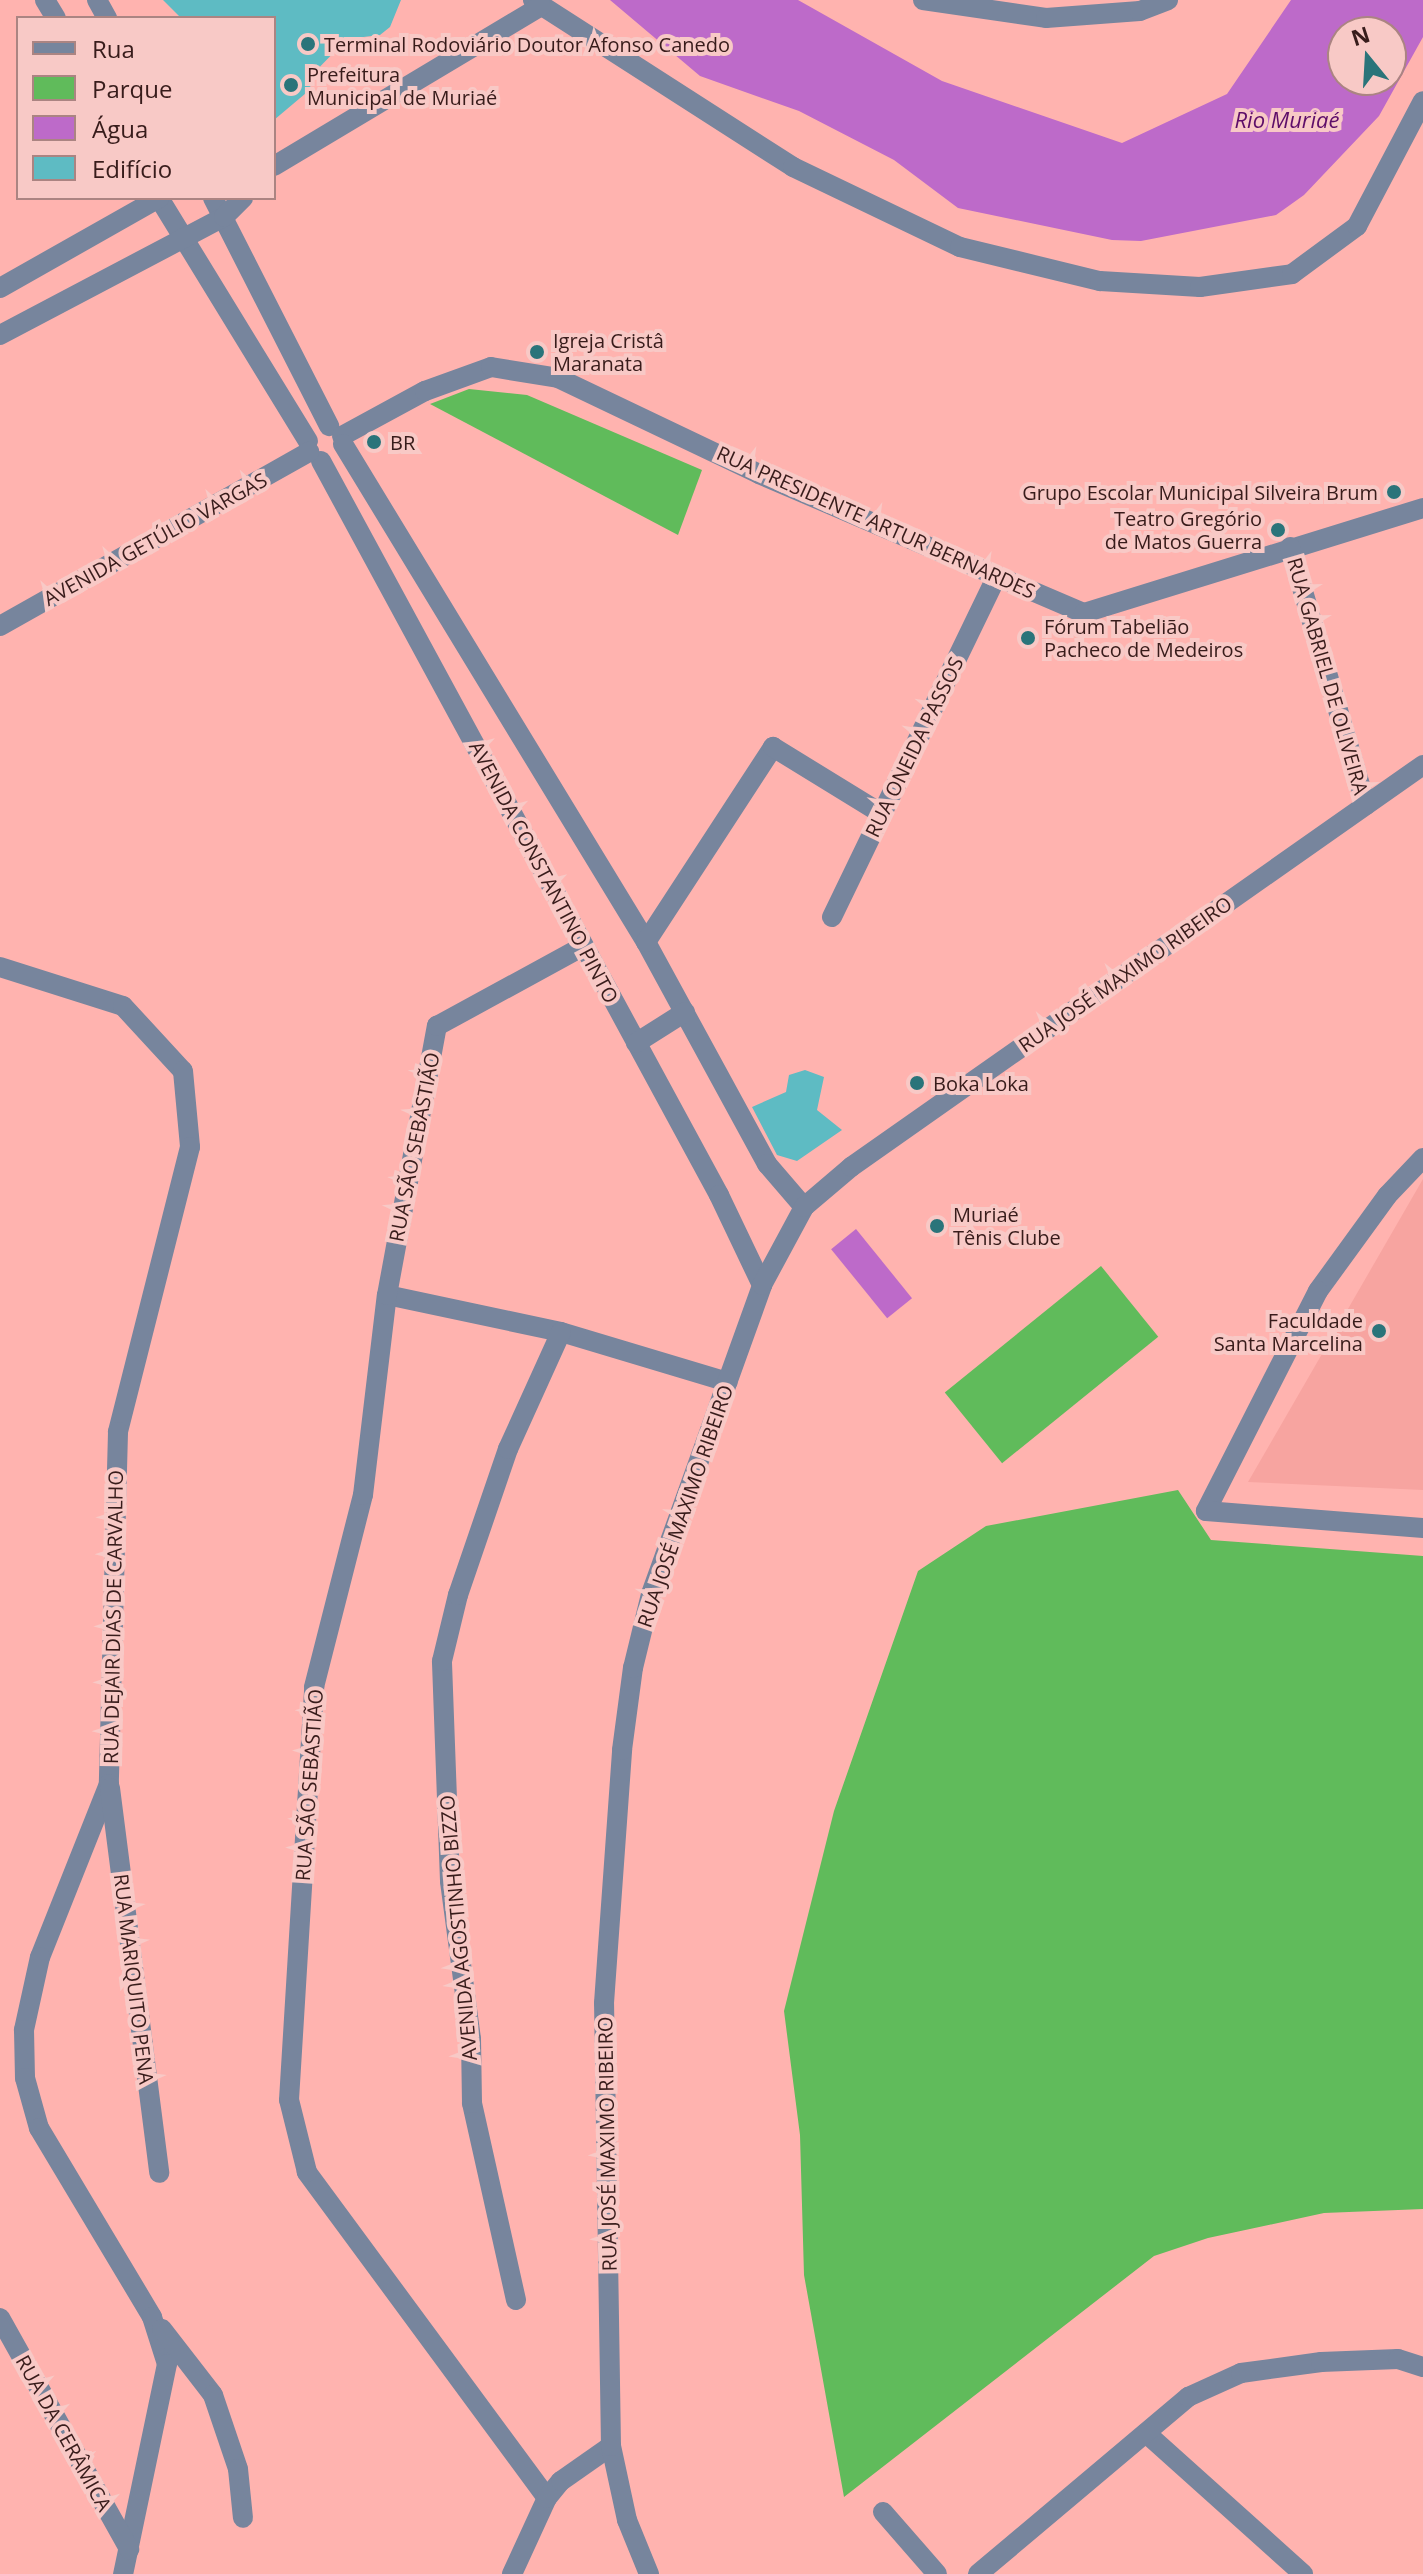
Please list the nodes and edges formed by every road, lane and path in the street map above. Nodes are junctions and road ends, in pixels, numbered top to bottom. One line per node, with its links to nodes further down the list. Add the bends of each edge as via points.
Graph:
1 (923, 0): 2 (street, via 1046,18 1140,11)
2 (1168, 0)
3 (537, 3): 4 (street, via 793,167 960,247 1100,281 1200,287 1292,274 1357,226); 5 (street)
4 (1423, 101)
5 (276, 162)
6 (155, 200): 12 (street)
7 (160, 200): 11 (street, AVENIDA CONSTANTINO PINTO)
8 (214, 200): 10 (street)
9 (241, 200): 10 (street)
10 (224, 217): 11 (street); 14 (street)
11 (182, 239): 13 (street); 15 (street, AVENIDA CONSTANTINO PINTO)
12 (0, 288)
13 (0, 335)
14 (338, 436): 15 (street, via 314,430); 15 (street, via 337,458); 16 (street); 20 (street, RUA PRESIDENTE ARTUR BERNARDES, via 425,391 491,367 558,378)
15 (313, 451): 17 (street, AVENIDA CONSTANTINO PINTO); 21 (street, AVENIDA GETÚLIO VARGAS)
16 (365, 479): 17 (street, via 347,480); 26 (street)
17 (340, 496): 27 (street, AVENIDA CONSTANTINO PINTO)
18 (1423, 508): 19 (street, RUA PRESIDENTE ARTUR BERNARDES)
19 (1290, 547): 20 (street, RUA PRESIDENTE ARTUR BERNARDES, via 1084,613); 23 (street, RUA GABRIEL DE OLIVEIRA)
20 (996, 577): 24 (street, RUA ONEIDA PASSOS)
21 (0, 626)
22 (1423, 765): 23 (street, RUA JOSÉ MAXIMO RIBEIRO)
23 (1366, 805): 32 (street, RUA JOSÉ MAXIMO RIBEIRO, via 851,1167)
24 (882, 814): 25 (street, RUA ONEIDA PASSOS); 26 (street, via 773,747)
25 (832, 917)
26 (646, 942): 29 (street)
27 (584, 946): 30 (street, AVENIDA CONSTANTINO PINTO); 34 (street, RUA SÃO SEBASTIÃO, via 437,1026)
28 (0, 967): 38 (street, RUA DEJAIR DIAS DE CARVALHO, via 123,1006 183,1071 190,1147 118,1432)
29 (685, 1012): 30 (street); 32 (street, via 767,1164)
30 (636, 1043): 33 (street, AVENIDA CONSTANTINO PINTO)
31 (1423, 1158): 37 (street, via 1387,1196 1318,1291 1206,1511)
32 (804, 1207): 33 (street, RUA JOSÉ MAXIMO RIBEIRO)
33 (762, 1285): 36 (street, RUA JOSÉ MAXIMO RIBEIRO)
34 (387, 1295): 35 (street); 46 (street, RUA SÃO SEBASTIÃO, via 363,1495 314,1687 289,2100 307,2172)
35 (561, 1332): 36 (street); 40 (street, AVENIDA AGOSTINHO BIZZO, via 503,1462 442,1661 450,1881 471,2039 472,2103)
36 (728, 1382): 45 (street, RUA JOSÉ MAXIMO RIBEIRO, via 651,1594 633,1668 622,1750 604,2003)
37 (1423, 1528)
38 (109, 1784): 39 (street, RUA MARIQUITO PENA); 41 (street, RUA DEJAIR DIAS DE CARVALHO, via 40,1957 24,2030 25,2078 39,2128)
39 (159, 2173)
40 (516, 2300)
41 (152, 2317): 48 (street, via 213,2395 238,2469); 49 (street, RUA DEJAIR DIAS DE CARVALHO, via 167,2364)
42 (0, 2318): 49 (street, RUA DA CERÂMICA)
43 (1423, 2367): 44 (street, via 1398,2359 1241,2373 1188,2397)
44 (1146, 2433): 54 (street); 55 (street)
45 (611, 2446): 46 (street, via 561,2481); 52 (street, RUA JOSÉ MAXIMO RIBEIRO, via 627,2520)
46 (547, 2498): 51 (street)
47 (883, 2512): 53 (street)
48 (243, 2518)
49 (129, 2549): 50 (street, RUA DEJAIR DIAS DE CARVALHO)
50 (123, 2574)
51 (512, 2574)
52 (649, 2574)
53 (937, 2574)
54 (978, 2574)
55 (1303, 2574)

